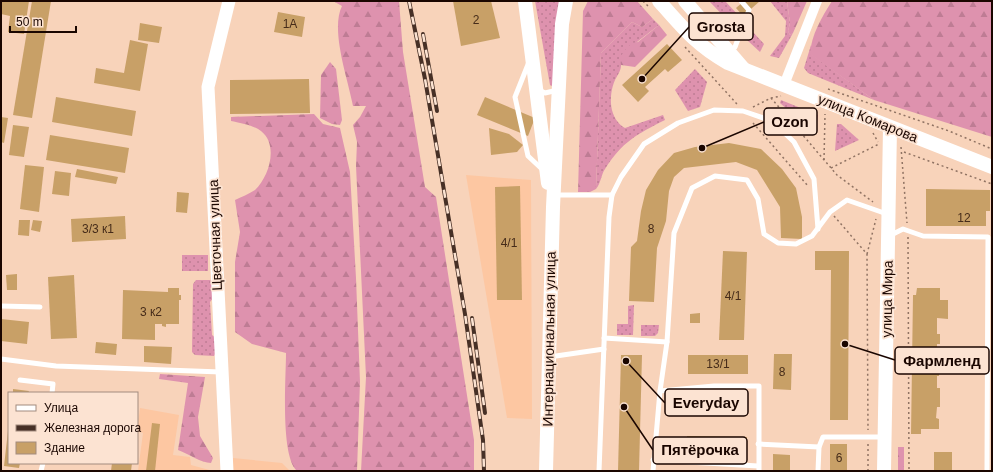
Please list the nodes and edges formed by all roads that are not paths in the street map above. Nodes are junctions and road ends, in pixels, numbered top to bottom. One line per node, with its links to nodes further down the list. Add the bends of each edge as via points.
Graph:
1 (229, 1): 30 (street, Цветочная улица, via 208,87)
2 (525, 1): 9 (main road, Интернациональная улица)
3 (566, 1): 12 (main road, Интернациональная улица, via 562,24)
4 (685, 1): 10 (main road)
5 (741, 1): 8 (lane, via 749,10)
6 (817, 1): 13 (street)
7 (656, 6): 10 (main road, улица Комарова, via 709,52)
8 (734, 47)
9 (532, 54): 11 (main road, Интернациональная улица); 16 (lane, via 515,97 528,156)
10 (744, 69): 13 (main road, улица Комарова)
11 (536, 89): 12 (lane, via 545,93); 16 (main road, Интернациональная улица)
12 (559, 89): 18 (main road, Интернациональная улица)
13 (783, 91): 14 (main road, улица Комарова)
14 (890, 128): 15 (main road, улица Комарова); 19 (main road, улица Мира)
15 (992, 167)
16 (546, 174): 18 (main road, Интернациональная улица)
17 (612, 195): 18 (lane); 20 (lane, via 644,144 678,123 714,110 743,111 772,121 794,142 814,179); 25 (lane)
18 (553, 201): 28 (main road, Интернациональная улица)
19 (883, 213): 20 (lane, via 847,200 830,212); 21 (main road, улица Мира)
20 (818, 229): 26 (lane, via 812,236 796,244 778,244 764,234 758,199 747,180 715,176 692,188 674,233)
21 (888, 236): 24 (lane, via 903,230 923,236 988,237); 34 (main road, улица Мира)
22 (1, 306): 23 (lane)
23 (40, 307)
24 (990, 319): 45 (lane)
25 (604, 338): 26 (lane); 27 (lane)
26 (667, 342): 32 (lane)
27 (604, 349): 28 (lane); 41 (lane)
28 (549, 357): 40 (main road, Интернациональная улица)
29 (1, 360): 30 (lane, via 56,366)
30 (221, 372): 39 (street, Цветочная улица)
31 (20, 380): 33 (lane, via 53,384)
32 (660, 391): 35 (lane, via 714,386 759,386); 37 (lane)
33 (52, 392)
34 (885, 438): 36 (lane, via 823,437); 44 (main road, улица Мира)
35 (758, 444): 36 (lane); 38 (lane)
36 (819, 447): 43 (lane)
37 (653, 460): 38 (lane); 42 (lane)
38 (758, 468)
39 (227, 471)
40 (546, 471)
41 (599, 471)
42 (653, 471)
43 (818, 471)
44 (884, 471)
45 (987, 471)

